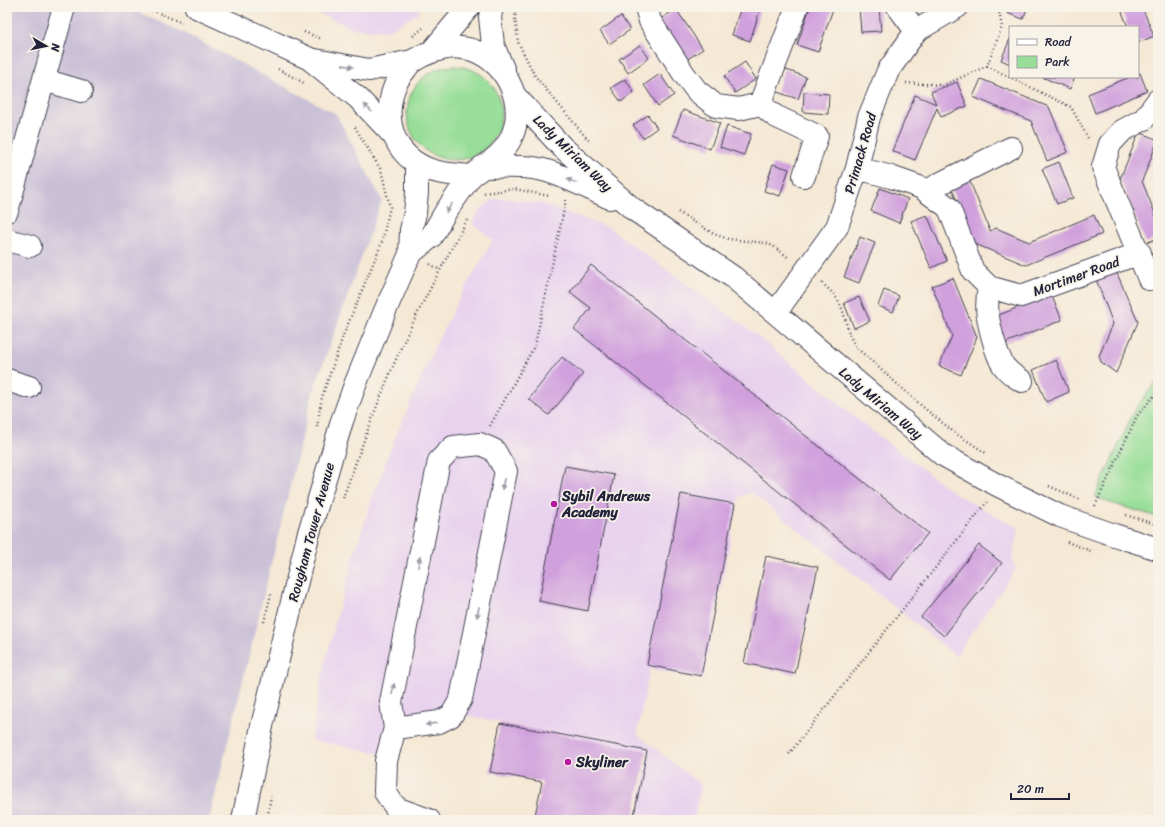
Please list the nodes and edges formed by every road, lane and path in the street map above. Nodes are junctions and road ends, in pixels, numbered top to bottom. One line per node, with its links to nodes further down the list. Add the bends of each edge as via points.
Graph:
1 (64, 7): 22 (street)
2 (196, 7): 16 (street)
3 (469, 7): 15 (street)
4 (492, 7): 19 (street, via 490,17 493,45)
5 (646, 7): 27 (street, via 650,21 697,91 716,106 739,109)
6 (797, 7): 27 (street)
7 (898, 7): 12 (street)
8 (957, 7): 12 (street, Primack Road)
9 (998, 7): 18 (path, via 1002,28)
10 (426, 24): 13 (path)
11 (301, 30): 14 (path)
12 (916, 31): 23 (street, Primack Road)
13 (409, 38)
14 (323, 39)
15 (433, 50): 17 (street); 19 (street, via 453,47 474,50 492,60)
16 (310, 59): 17 (street, one-way to 17, via 369,70); 28 (street, one-way to 16, via 358,98)
17 (412, 61): 28 (street, via 399,77 391,96 389,117)
18 (987, 66): 20 (path); 23 (path, via 944,85)
19 (506, 76): 25 (street)
20 (1009, 77)
21 (1012, 78): 31 (path, via 1071,107)
22 (44, 80): 24 (street); 41 (street)
23 (883, 81): 32 (street, Primack Road, via 869,118)
24 (81, 91)
25 (515, 96): 34 (street, via 516,117 511,137); 40 (street, Lady Miriam Way, via 562,147)
26 (1158, 100): 31 (street, via 1144,119 1122,131 1110,144)
27 (760, 104): 33 (street, via 775,116 817,136)
28 (395, 137): 30 (street, via 404,152)
29 (1011, 148): 35 (street)
30 (417, 164): 34 (street, via 438,173); 45 (street, Rougham Tower Avenue, via 417,193)
31 (1103, 167): 46 (street)
32 (856, 168): 35 (street, Mortimer Road, via 922,188); 49 (street, Primack Road, via 837,227)
33 (804, 176)
34 (478, 179): 36 (path); 40 (street, Lady Miriam Way, one-way to 34, via 547,171 524,167); 45 (street, Rougham Tower Avenue, one-way to 45, via 446,211 431,237)
35 (927, 192): 48 (street, Mortimer Road, via 949,208 973,271)
36 (552, 196)
37 (559, 198): 38 (path)
38 (566, 199): 39 (path); 54 (path, via 535,345)
39 (573, 202)
40 (633, 209): 49 (street, Lady Miriam Way, via 733,277)
41 (7, 210)
42 (470, 214): 56 (path, via 401,349)
43 (7, 240): 44 (street)
44 (30, 246)
45 (410, 254): 63 (street, Rougham Tower Avenue, via 342,421 315,513 262,726)
46 (1140, 254): 47 (street); 48 (street, Mortimer Road, via 1020,296)
47 (1149, 279)
48 (989, 287): 51 (street, via 987,313 998,356 1012,375)
49 (776, 312): 55 (street, Lady Miriam Way, via 943,456)
50 (7, 380): 52 (street)
51 (1022, 381)
52 (29, 387)
53 (1158, 391): 57 (path, via 1137,416)
54 (480, 444): 59 (street, one-way to 54, via 391,702 439,461 453,447); 59 (street, one-way to 59, via 494,450 506,471 461,699 451,716 439,722)
55 (997, 485): 58 (street, Lady Miriam Way, via 1060,516); 60 (path, via 989,500)
56 (342, 499)
57 (1095, 506)
58 (1158, 549)
59 (395, 728): 62 (street, via 386,761 385,792)
60 (789, 754)
61 (272, 790): 64 (path)
62 (393, 814): 65 (street)
63 (243, 820)
64 (267, 820)
65 (430, 820)

